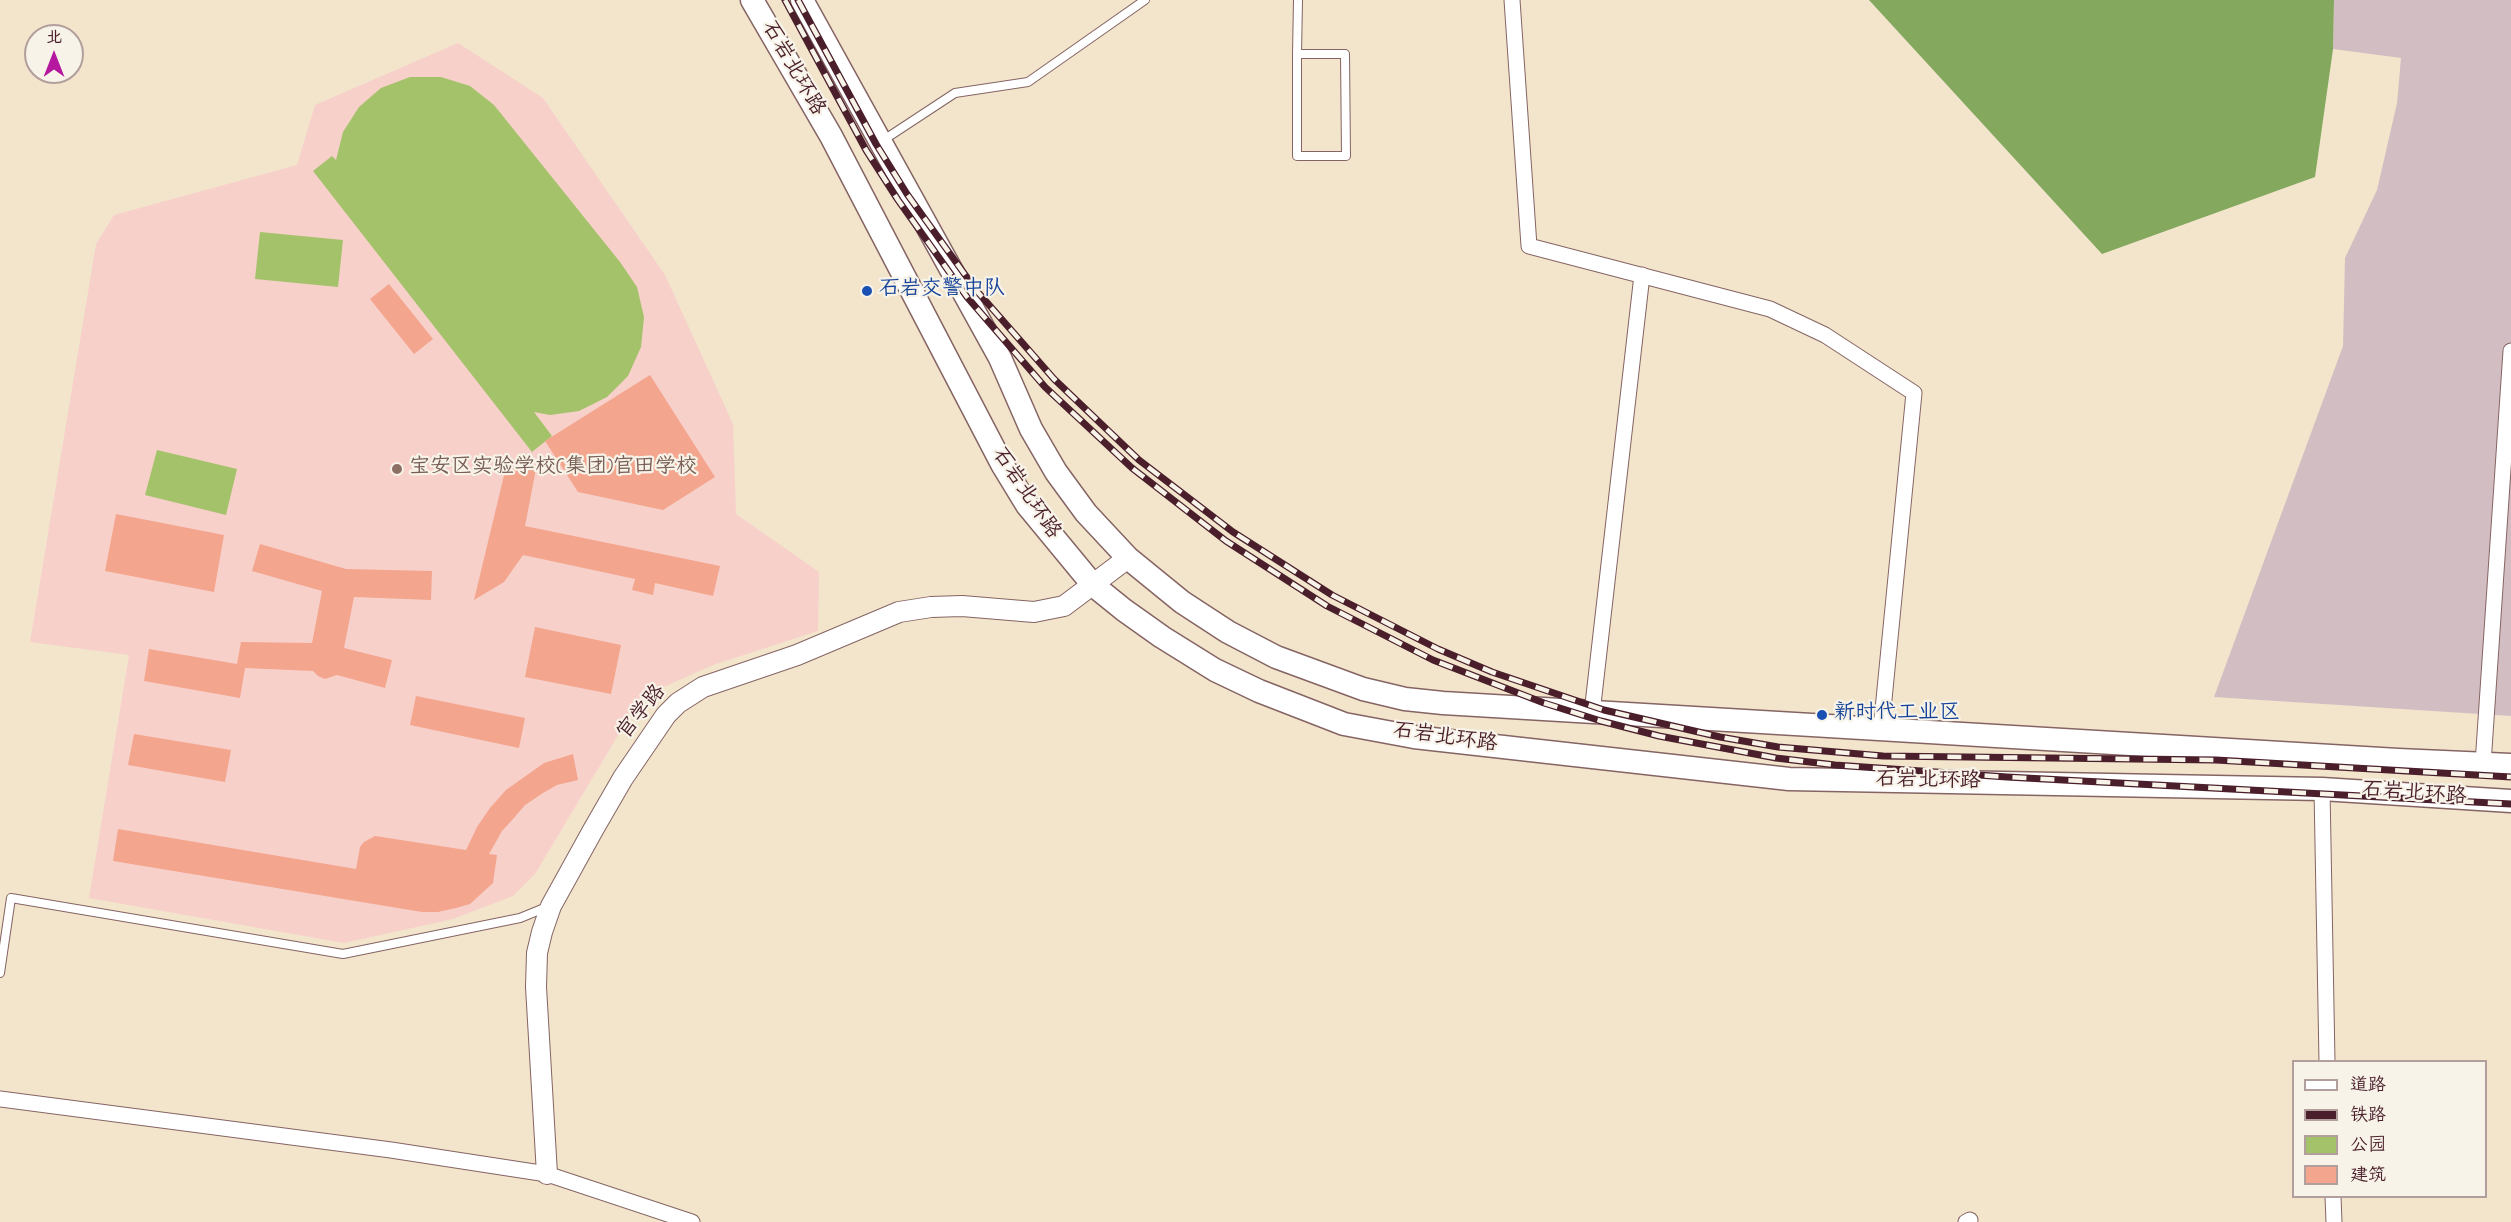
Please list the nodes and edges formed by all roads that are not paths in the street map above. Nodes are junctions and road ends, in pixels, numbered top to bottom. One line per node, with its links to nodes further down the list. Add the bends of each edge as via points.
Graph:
1 (752, 0): 11 (main road, 石岩北环路, via 831,136 1002,464 1027,505)
2 (802, 0): 7 (main road, 石岩北环路)
3 (1145, 0): 7 (lane, via 1028,82 955,93)
4 (1298, 0): 6 (lane)
5 (1512, 0): 8 (street, via 1529,246)
6 (1297, 54): 6 (lane, via 1345,54 1346,156 1297,156)
7 (881, 142): 10 (main road, 石岩北环路, via 1000,358 1030,429 1086,513)
8 (1642, 274): 12 (street); 13 (street, via 1770,309 1825,335 1914,393)
9 (2511, 351): 14 (street)
10 (1128, 558): 11 (street, 官学路); 12 (main road, 石岩北环路, via 1182,602 1228,632 1321,675 1405,699)
11 (1093, 585): 16 (main road, 石岩北环路, via 1162,637 1240,682 1344,724 1414,737 1789,779); 18 (street, 官学路, via 1064,606 1042,610 962,606 899,612 691,694 666,715 623,778)
12 (1592, 713): 13 (main road, 石岩北环路)
13 (1881, 730): 14 (main road, 石岩北环路)
14 (2483, 764): 15 (main road, 石岩北环路)
15 (2511, 765)
16 (2322, 789): 17 (main road, 石岩北环路); 20 (street)
17 (2511, 801)
18 (551, 906): 19 (lane, via 520,918 343,954 11,898); 22 (street, 官学路, via 537,953 536,987)
19 (0, 973)
20 (2327, 1060)
21 (0, 1099): 22 (street)
22 (547, 1174): 24 (street)
23 (2333, 1198): 26 (street)
24 (663, 1217): 25 (street)
25 (692, 1222)
26 (2334, 1222)

